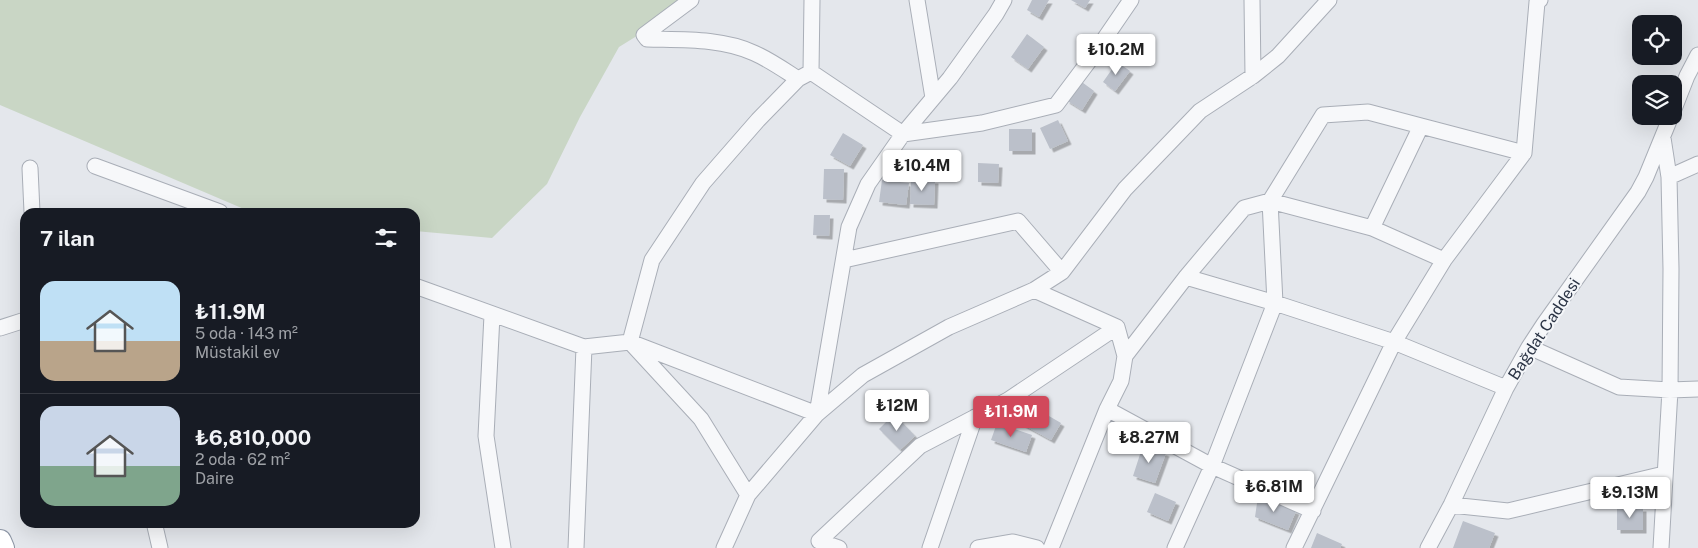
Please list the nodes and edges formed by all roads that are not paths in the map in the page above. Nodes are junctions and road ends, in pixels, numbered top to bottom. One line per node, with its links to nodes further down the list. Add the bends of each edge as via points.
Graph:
1 (690, 0): 10 (street, via 644,35 647,39 719,43 754,53)
2 (812, 0): 10 (street)
3 (917, 0): 13 (street)
4 (1004, 0): 13 (street)
5 (1131, 0): 16 (street, via 1056,104 982,123)
6 (1252, 0): 11 (street)
7 (1329, 0): 11 (street, via 1278,56)
8 (1540, 0): 18 (street, via 1537,2)
9 (1698, 55): 12 (street)
10 (805, 76): 16 (street); 38 (street, via 758,120 703,183 652,260)
11 (1252, 76): 29 (street, via 1200,111 1126,189)
12 (1682, 89)
13 (933, 98): 16 (street)
14 (1668, 125): 17 (street, Bağdat Caddesi)
15 (1421, 126): 18 (street); 23 (street, via 1368,112 1323,115); 26 (street)
16 (903, 134): 27 (street, via 868,184 849,227)
17 (1663, 137): 22 (street); 41 (street, Bağdat Caddesi, via 1638,192)
18 (1524, 153): 28 (street)
19 (1698, 164): 22 (street)
20 (95, 166): 25 (street)
21 (30, 168): 24 (street)
22 (1669, 177): 45 (street)
23 (1270, 201): 26 (street); 30 (street, via 1244,208); 33 (street)
24 (32, 208)
25 (209, 208)
26 (1372, 228): 28 (street)
27 (844, 260): 29 (street, via 1018,221); 47 (street)
28 (1444, 260): 39 (street)
29 (1062, 272): 32 (street)
30 (1186, 277): 33 (street); 42 (street)
31 (420, 288): 34 (street)
32 (1034, 290): 36 (street); 47 (street, via 949,327 863,375)
33 (1275, 303): 39 (street); 49 (street)
34 (492, 315): 40 (street); 58 (street, via 486,436)
35 (20, 322): 37 (street)
36 (1117, 327): 42 (street); 48 (street, via 1008,400)
37 (0, 328)
38 (630, 342): 40 (street); 47 (street); 51 (street, via 701,419)
39 (1394, 342): 43 (street); 53 (street)
40 (584, 347): 59 (street)
41 (1530, 347): 43 (street, Bağdat Caddesi); 45 (street, via 1619,386)
42 (1126, 356): 46 (street, via 1121,380)
43 (1506, 388): 52 (street, Bağdat Caddesi)
44 (1698, 389): 45 (street)
45 (1670, 390): 50 (street)
46 (1108, 409): 49 (street); 65 (street)
47 (817, 414): 51 (street)
48 (975, 417): 61 (street, via 920,446 820,542); 62 (street)
49 (1212, 466): 53 (street); 66 (street)
50 (1664, 474): 52 (street, via 1508,511); 69 (street)
51 (748, 495): 60 (street)
52 (1451, 505): 68 (street, Bağdat Caddesi)
53 (1313, 510): 67 (street)
54 (155, 528): 57 (street)
55 (0, 541): 56 (highway)
56 (3, 548)
57 (160, 548)
58 (503, 548)
59 (576, 548)
60 (724, 548)
61 (839, 548)
62 (930, 548)
63 (978, 548): 64 (street, via 1013,542)
64 (1037, 548)
65 (1051, 548)
66 (1175, 548)
67 (1294, 548)
68 (1428, 548)
69 (1661, 548)

